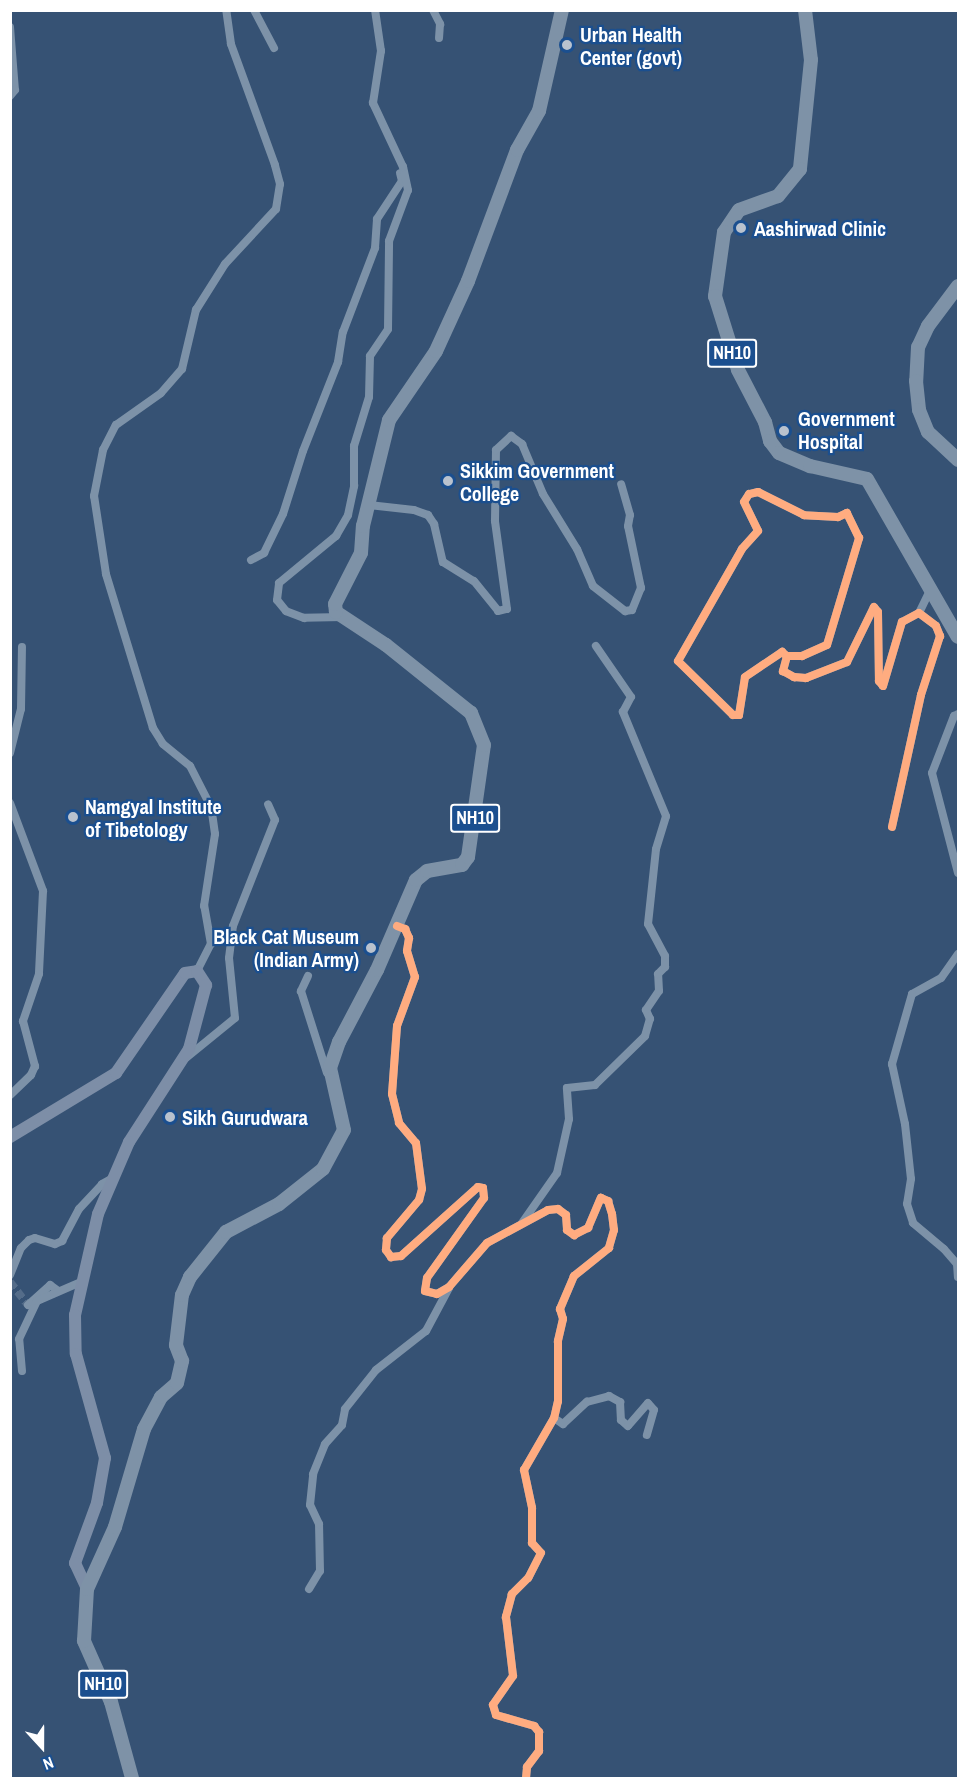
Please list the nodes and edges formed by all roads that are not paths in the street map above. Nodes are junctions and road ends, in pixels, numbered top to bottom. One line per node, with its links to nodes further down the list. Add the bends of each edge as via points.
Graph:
1 (226, 10): 32 (street, via 231,44 280,184 276,209 225,264 196,310 182,369 161,393 116,425 103,450 94,496 106,574 153,728 163,744 190,766 211,807 215,834 204,906 211,945)
2 (254, 10): 9 (street)
3 (375, 10): 11 (street, via 381,51 373,104)
4 (433, 10): 8 (street, via 440,24)
5 (562, 10): 15 (highway, via 539,111 517,150 478,256 436,351 389,420)
6 (805, 10): 17 (highway, NH10, via 811,60 800,169 778,196 739,210 724,232 715,296 738,370 765,422 770,441 779,453 810,466 867,479)
7 (10, 27): 10 (street, via 15,90)
8 (439, 38)
9 (274, 48)
10 (10, 96)
11 (392, 140): 16 (street, via 402,181 377,219 375,249 343,332 338,362 283,514 264,553); 19 (street, via 408,190 389,241 388,329 370,356 369,397 354,446 354,486 348,515 336,536 279,583 278,600 286,611 311,618)
12 (958, 286): 13 (highway, via 928,326 918,347 916,381 919,410 928,432)
13 (958, 460)
14 (621, 484): 15 (street, via 641,588 632,610 625,611 593,586 577,549 543,494 522,444 511,436 496,450 495,521 507,609 498,611 474,581 443,562 428,515)
15 (369, 505): 19 (highway, via 356,570 335,604 336,612)
16 (251, 560)
17 (930, 590): 18 (street); 20 (highway, NH10)
18 (919, 613): 23 (street, via 902,622 883,686 879,681 878,612 874,607 847,663 806,678 794,677 783,671); 28 (street, via 936,626 940,636 921,695)
19 (344, 617): 30 (highway, NH10, via 471,713 484,745 468,857 462,865 427,871 416,880)
20 (958, 637)
21 (596, 646): 39 (street, via 631,697 623,712 666,816 656,849 648,924 665,956 664,967 658,974 659,991 646,1010 650,1019 645,1036 594,1085 567,1088 568,1119 557,1173)
22 (21, 647): 25 (street, via 21,709)
23 (787, 656): 23 (street, via 802,656 827,645 860,538 847,513 838,517 804,515 758,492 749,494 744,502 758,531 742,549 678,661 733,715 739,715 745,677 782,652)
24 (958, 714): 29 (street, via 932,773)
25 (10, 753)
26 (10, 804): 36 (street, via 43,891 39,974 23,1021 35,1066)
27 (268, 804): 34 (street, via 275,820 233,926 229,958 234,1018)
28 (892, 827)
29 (958, 873)
30 (397, 926): 35 (highway, NH10, via 339,1042 330,1068); 43 (street, via 405,929 409,938 407,951 415,976 397,1026 392,1094 399,1123 416,1143 422,1189 419,1200 387,1238 386,1250 391,1257 401,1256 467,1196 478,1187 483,1188 484,1198 427,1278 425,1291 437,1294)
31 (958, 954): 41 (street, via 941,978 912,994 892,1064 905,1124 910,1214 920,1233 944,1249 957,1264)
32 (197, 971): 34 (main road, via 206,985 201,1011 189,1049); 37 (main road, via 185,973 116,1073)
33 (308, 976): 35 (street, via 301,991 320,1059)
34 (176, 1067): 38 (main road, via 129,1142)
35 (332, 1083): 49 (highway, NH10, via 344,1130 323,1169 279,1204 226,1232 190,1277 182,1295 176,1345 182,1361 177,1383 160,1396 144,1429 115,1527)
36 (10, 1095)
37 (10, 1137)
38 (113, 1178): 40 (street, via 79,1209 62,1241 55,1244 29,1240 21,1248); 42 (main road, via 98,1214)
39 (519, 1226): 43 (street, via 487,1243); 47 (street, via 558,1209 566,1215 567,1230 574,1235 588,1228 601,1198 608,1201 612,1214 614,1230 609,1248 574,1276 560,1309 563,1319)
40 (10, 1275)
41 (958, 1277)
42 (83, 1281): 44 (street); 49 (main road, via 75,1315 76,1354 105,1458 97,1503 75,1563)
43 (450, 1287): 50 (street, via 426,1331 376,1370 345,1409 342,1425 326,1444 313,1474 310,1504 319,1524 320,1571)
44 (57, 1290): 45 (street, via 51,1285); 46 (street, via 37,1301 19,1339)
45 (28, 1305)
46 (22, 1371)
47 (554, 1418): 48 (street, via 563,1424 587,1402 609,1396 620,1402 621,1420 628,1426 648,1403 654,1410); 52 (street, via 524,1470 532,1508 532,1543 541,1553 528,1578 512,1594 508,1607 513,1676 493,1705 496,1715 534,1726 539,1732 539,1752 527,1767)
48 (647, 1435)
49 (87, 1589): 51 (highway, NH10, via 84,1641 111,1702)
50 (309, 1589)
51 (132, 1779)
52 (526, 1779)

